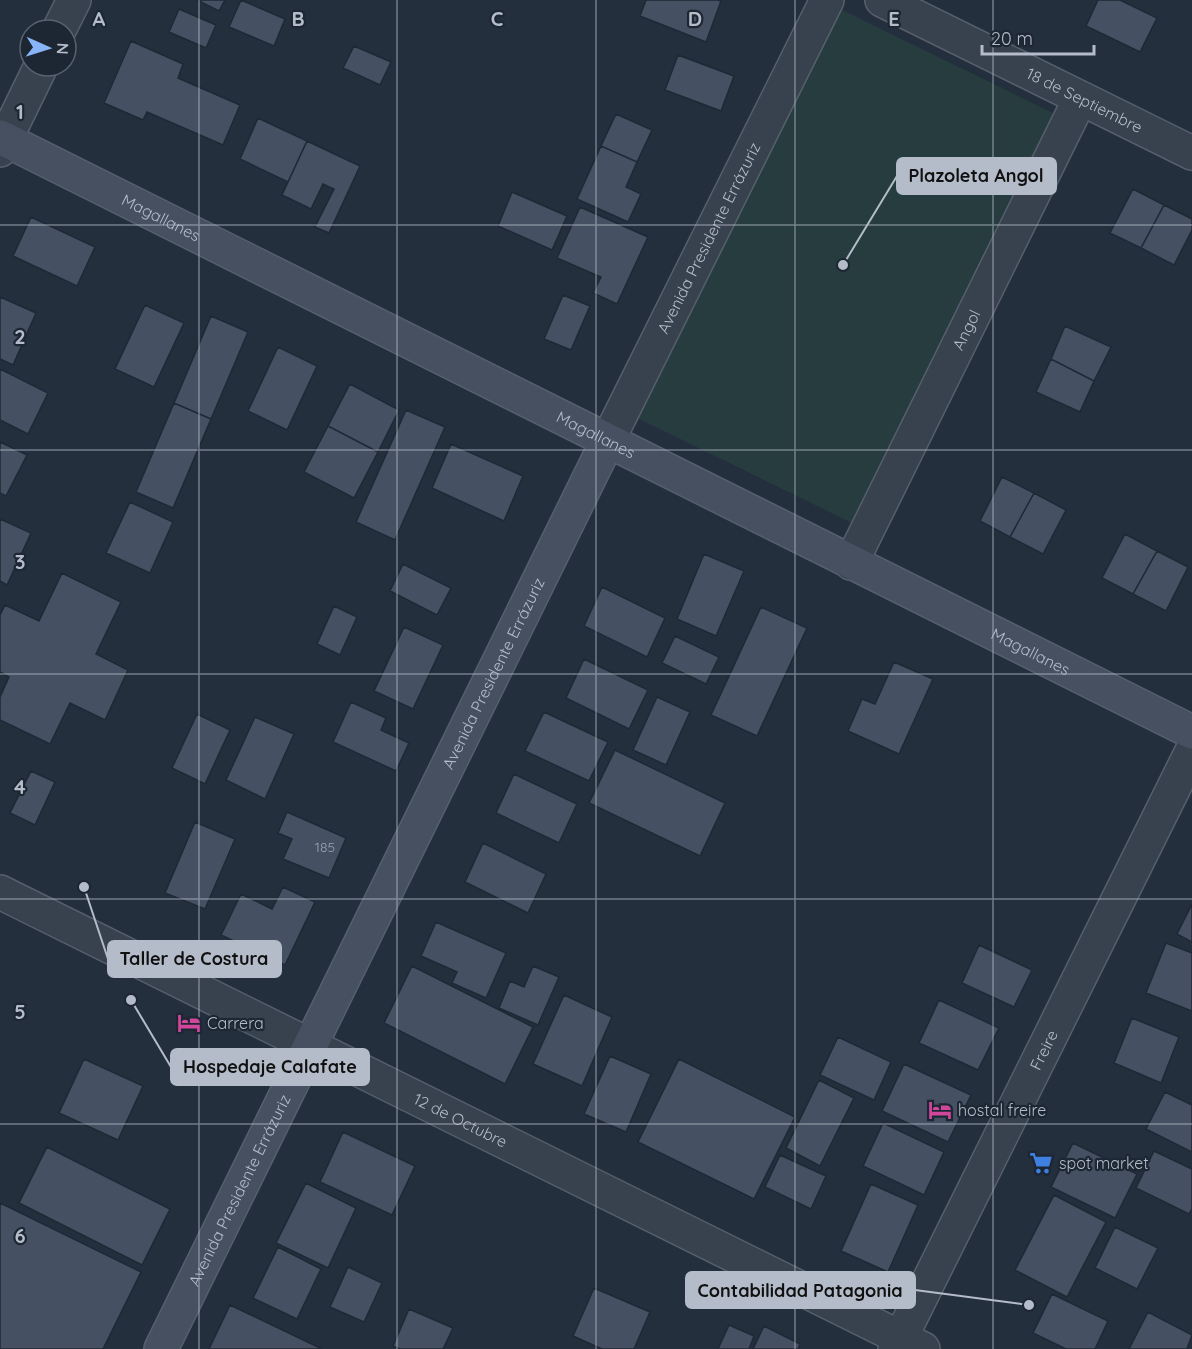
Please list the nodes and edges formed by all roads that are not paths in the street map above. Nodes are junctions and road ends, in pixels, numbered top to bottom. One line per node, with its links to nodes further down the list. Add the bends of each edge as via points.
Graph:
1 (74, 0): 4 (street)
2 (827, 0): 9 (street, Avenida Presidente Errázuriz)
3 (882, 0): 6 (street, 18 de Septiembre)
4 (65, 18)
5 (35, 78): 7 (street)
6 (1080, 99): 8 (street, 18 de Septiembre); 10 (street, Angol)
7 (2, 142): 9 (street, Magallanes)
8 (1192, 153)
9 (607, 442): 10 (street, Magallanes); 14 (street, Avenida Presidente Errázuriz)
10 (851, 563): 11 (street, Magallanes)
11 (1192, 732)
12 (1192, 751): 15 (street, Freire)
13 (0, 892): 14 (street, 12 de Octubre)
14 (309, 1047): 15 (street, 12 de Octubre); 16 (street, Avenida Presidente Errázuriz)
15 (906, 1345)
16 (161, 1349)

